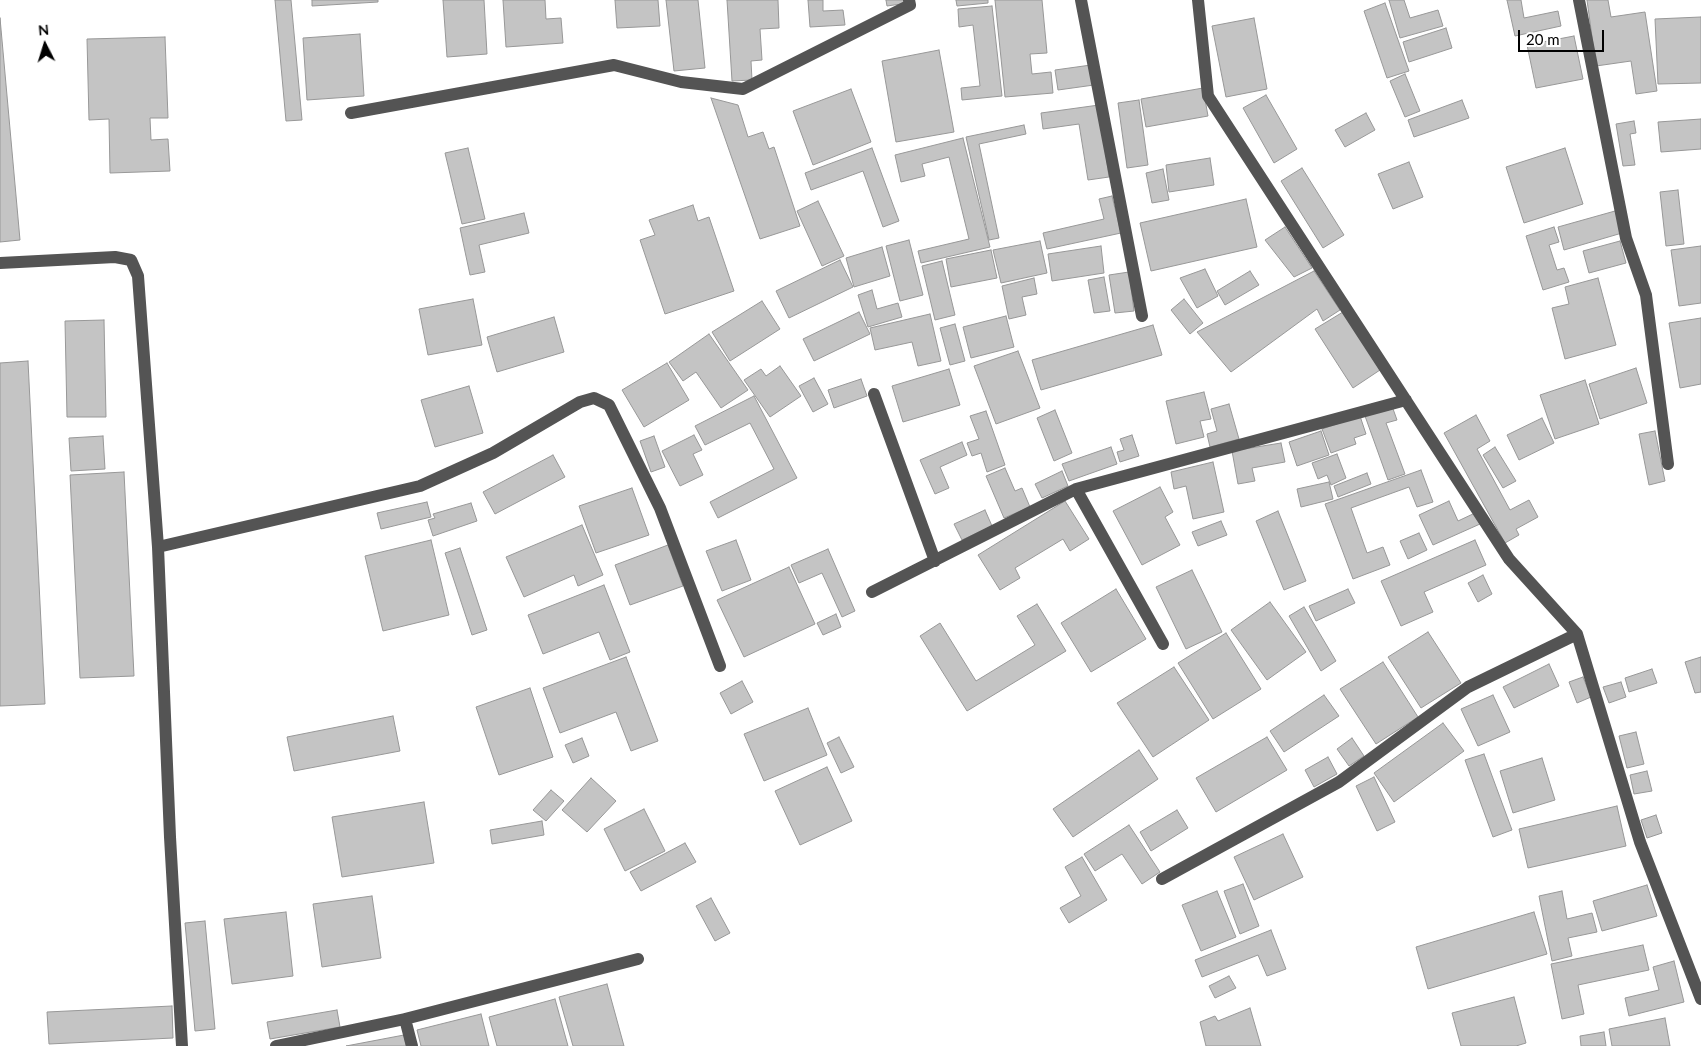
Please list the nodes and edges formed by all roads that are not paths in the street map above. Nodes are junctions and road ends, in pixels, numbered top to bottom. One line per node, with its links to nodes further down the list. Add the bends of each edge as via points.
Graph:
1 (910, 0): 5 (street, via 910,5 744,89 681,82 614,65)
2 (1081, 0): 7 (street)
3 (1198, 0): 9 (street, via 1208,96)
4 (1579, 0): 10 (street, via 1626,238 1646,295)
5 (351, 114)
6 (0, 263): 12 (street, via 115,257 131,260 138,276)
7 (1142, 316)
8 (874, 394): 13 (street)
9 (1406, 400): 11 (street); 15 (street, via 1509,559)
10 (1668, 464)
11 (1076, 489): 13 (street); 16 (street)
12 (158, 547): 17 (street, via 420,486 493,453 580,402 594,398 609,405 660,508); 22 (street)
13 (935, 562): 14 (street)
14 (872, 592)
15 (1577, 634): 18 (street, via 1468,687 1339,782); 20 (street, via 1640,842)
16 (1163, 644)
17 (720, 666)
18 (1162, 879)
19 (638, 959): 21 (street)
20 (1701, 999)
21 (405, 1019): 23 (street); 24 (street)
22 (182, 1046)
23 (276, 1046)
24 (412, 1046)

